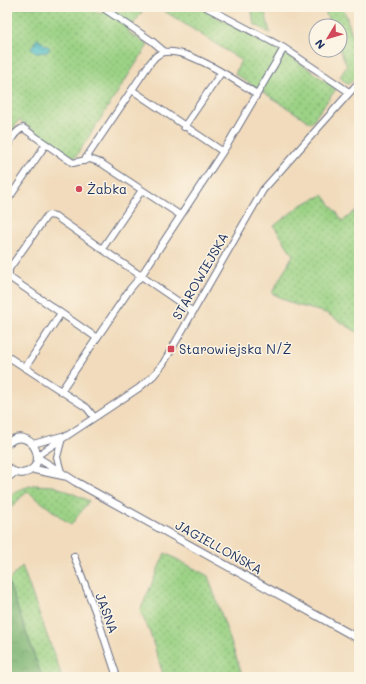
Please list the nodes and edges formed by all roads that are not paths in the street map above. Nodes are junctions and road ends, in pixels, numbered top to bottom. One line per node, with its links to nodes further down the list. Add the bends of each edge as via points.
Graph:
1 (206, 7): 3 (street)
2 (106, 10): 4 (street)
3 (284, 48): 8 (street); 9 (street)
4 (165, 52): 5 (street, via 178,52 195,57); 7 (street, via 158,54 150,63)
5 (221, 73): 9 (street); 10 (street)
6 (359, 82): 8 (street, STAROWIEJSKA)
7 (132, 90): 10 (street); 14 (street)
8 (349, 92): 20 (street, STAROWIEJSKA, via 263,190)
9 (257, 94): 13 (street)
10 (184, 126): 13 (street)
11 (46, 144): 12 (street, via 23,128 15,133); 14 (street, via 73,163); 16 (street)
12 (7, 147)
13 (222, 151): 17 (street)
14 (84, 161): 15 (street, via 90,159 100,163)
15 (142, 190): 17 (street); 18 (street)
16 (7, 201)
17 (180, 215): 19 (street)
18 (102, 249): 19 (street); 21 (street, via 55,216 49,215 9,269 9,277)
19 (141, 276): 20 (street); 22 (street, via 130,288)
20 (192, 311): 26 (street, STAROWIEJSKA, via 163,364 152,376 139,388)
21 (61, 313): 22 (street); 24 (street)
22 (97, 338): 25 (street)
23 (7, 356): 24 (street)
24 (25, 368): 25 (street)
25 (61, 391): 26 (street, via 87,408)
26 (94, 417): 27 (street, STAROWIEJSKA)
27 (67, 434): 28 (street, STAROWIEJSKA); 30 (street)
28 (62, 438): 31 (street, STAROWIEJSKA); 35 (street, via 57,457)
29 (9, 441): 30 (street, via 24,439)
30 (33, 444): 31 (street)
31 (38, 456): 33 (street); 35 (street, JAGIELLOŃSKA)
32 (7, 467): 34 (street)
33 (32, 469): 34 (street, via 21,473); 35 (street, JAGIELLOŃSKA)
34 (15, 472): 36 (street)
35 (64, 474): 38 (street, JAGIELLOŃSKA)
36 (7, 478)
37 (74, 556): 39 (street, JASNA, via 98,616)
38 (359, 639)
39 (117, 677)

